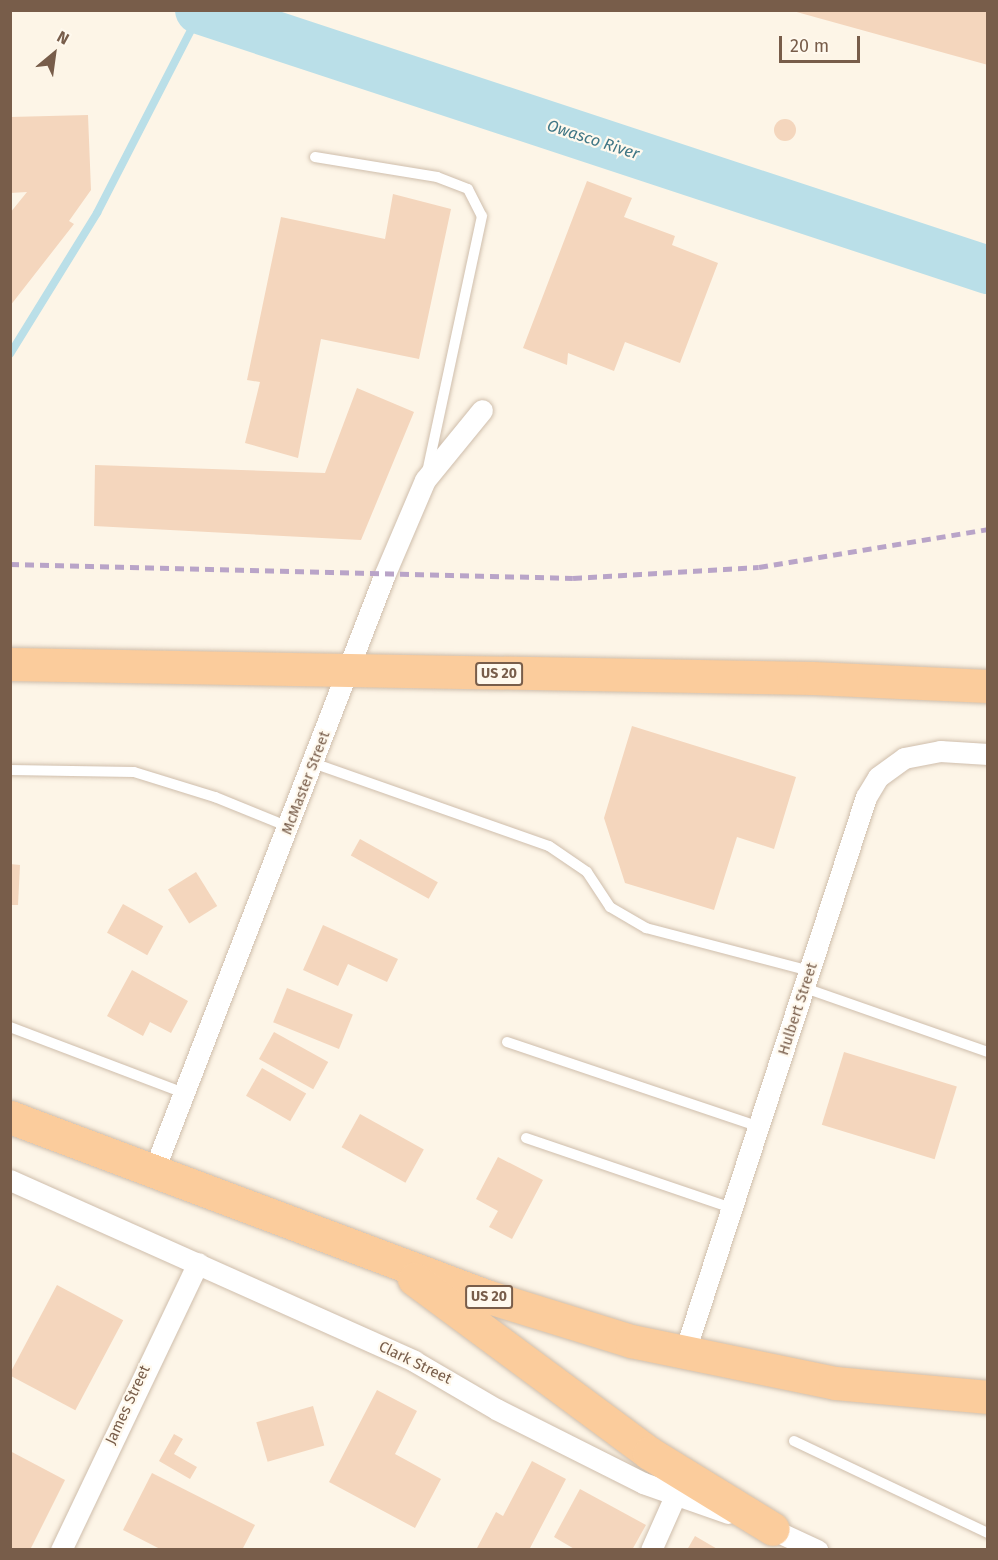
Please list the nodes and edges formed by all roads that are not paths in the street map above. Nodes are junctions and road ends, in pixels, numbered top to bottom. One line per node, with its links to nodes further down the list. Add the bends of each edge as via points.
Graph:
1 (315, 157): 3 (lane, via 437,177 468,189 482,216)
2 (482, 410): 3 (street, McMaster Street)
3 (425, 480): 5 (street, McMaster Street)
4 (10, 663): 5 (highway, US 20)
5 (348, 672): 6 (highway, US 20, via 813,678); 8 (street, McMaster Street)
6 (987, 686)
7 (987, 754): 11 (street, Hulbert Street, via 924,752 896,762 878,777 866,797)
8 (314, 764): 10 (street, McMaster Street); 11 (lane, via 549,846 587,872 610,907 646,928)
9 (10, 770): 10 (lane, via 134,772 215,797)
10 (289, 827): 15 (street, McMaster Street)
11 (807, 979): 14 (lane); 17 (street, Hulbert Street)
12 (10, 1028): 15 (lane)
13 (507, 1042): 17 (lane)
14 (987, 1052)
15 (186, 1094): 19 (street, McMaster Street)
16 (10, 1117): 19 (highway, US 20)
17 (759, 1127): 21 (street, Hulbert Street)
18 (526, 1137): 21 (lane)
19 (154, 1170): 22 (highway, US 20)
20 (10, 1180): 23 (street, Clark Street)
21 (732, 1208): 24 (street, Hulbert Street)
22 (389, 1260): 24 (highway, US 20, via 489,1297); 28 (highway, via 649,1454)
23 (198, 1263): 27 (street, Clark Street, via 414,1360 496,1409); 30 (street, James Street)
24 (684, 1354): 25 (highway, US 20, via 835,1383)
25 (987, 1397)
26 (794, 1441): 29 (lane)
27 (675, 1496): 28 (street, Clark Street); 31 (street)
28 (773, 1528): 32 (street, Clark Street)
29 (987, 1533)
30 (68, 1547)
31 (651, 1550)
32 (817, 1550)

